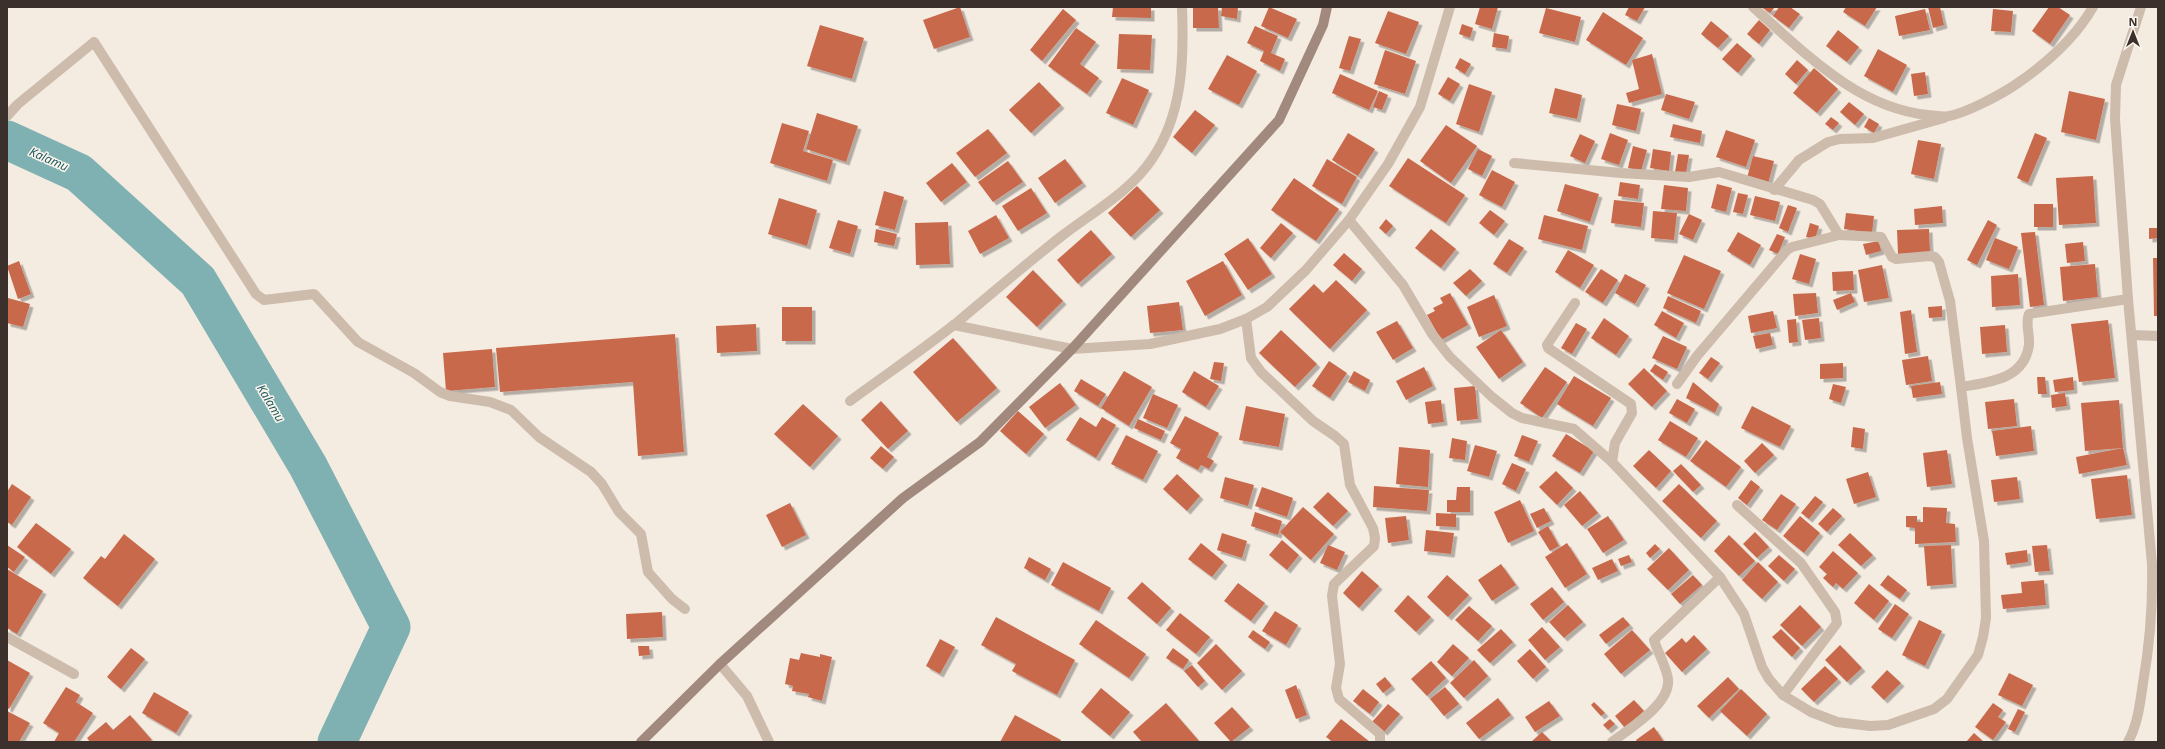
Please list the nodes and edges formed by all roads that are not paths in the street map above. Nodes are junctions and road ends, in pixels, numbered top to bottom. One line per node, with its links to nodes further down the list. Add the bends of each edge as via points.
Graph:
1 (1182, 7): 16 (street, via 1183,50 1179,90 1169,127 1153,159 1136,179)
2 (1327, 7): 19 (main road, via 1322,25 1279,120)
3 (1450, 7): 11 (street, via 1420,107 1388,164)
4 (1753, 7): 8 (street, via 1849,87 1874,100 1900,109)
5 (2093, 7): 8 (street, via 2078,30 2033,73 2001,94)
6 (2141, 7): 13 (street, via 2116,85 2115,103)
7 (7, 116): 26 (street, via 18,104 94,42 256,294 264,300 314,294 358,342 414,373 440,392 490,402 510,410 539,437 578,462 602,484 619,512 641,534 648,572 672,599)
8 (1948, 117): 10 (street, via 1873,138 1828,142 1799,160)
9 (1514, 163): 10 (street, via 1690,177 1719,172)
10 (1774, 190): 12 (street, via 1820,204)
11 (1349, 220): 15 (street, via 1306,270 1267,307); 23 (street, via 1403,285 1432,334 1450,357 1492,397 1522,418 1574,429)
12 (1840, 235): 20 (street, via 1787,250); 21 (street, via 1881,237 1892,257 1896,259 1930,256 1939,262 1951,307)
13 (2128, 299): 17 (street); 21 (street, via 2029,314 2029,345 2024,359 2009,376)
14 (1575, 303): 23 (street, via 1547,345 1631,404 1632,413 1615,443)
15 (1246, 319): 19 (street, via 1220,329 1150,344); 33 (street, via 1251,358 1261,372 1313,420 1344,444 1350,485 1373,528 1374,546 1334,584 1332,596 1340,664 1336,688 1339,699 1380,734)
16 (954, 325): 19 (street); 22 (street)
17 (2132, 335): 18 (street); 35 (street, via 2152,564 2153,608 2151,637 2138,715)
18 (2158, 336)
19 (1072, 349): 28 (main road, via 980,442 903,498)
20 (1676, 384)
21 (1961, 388): 30 (street, via 1984,541 1986,618 1978,655 1947,699 1934,709 1888,725 1870,726 1837,722 1811,712)
22 (850, 401)
23 (1612, 462): 25 (street)
24 (1737, 505): 30 (street, via 1801,563 1837,618 1837,623)
25 (1720, 577): 30 (street, via 1739,603 1762,667); 34 (street, via 1654,640 1668,677 1668,684 1653,711)
26 (685, 609)
27 (7, 638): 29 (street)
28 (720, 664): 31 (main road); 32 (street, via 747,696)
29 (74, 674)
30 (1783, 695)
31 (641, 742)
32 (769, 742)
33 (1380, 742)
34 (1612, 742)
35 (2128, 742)

